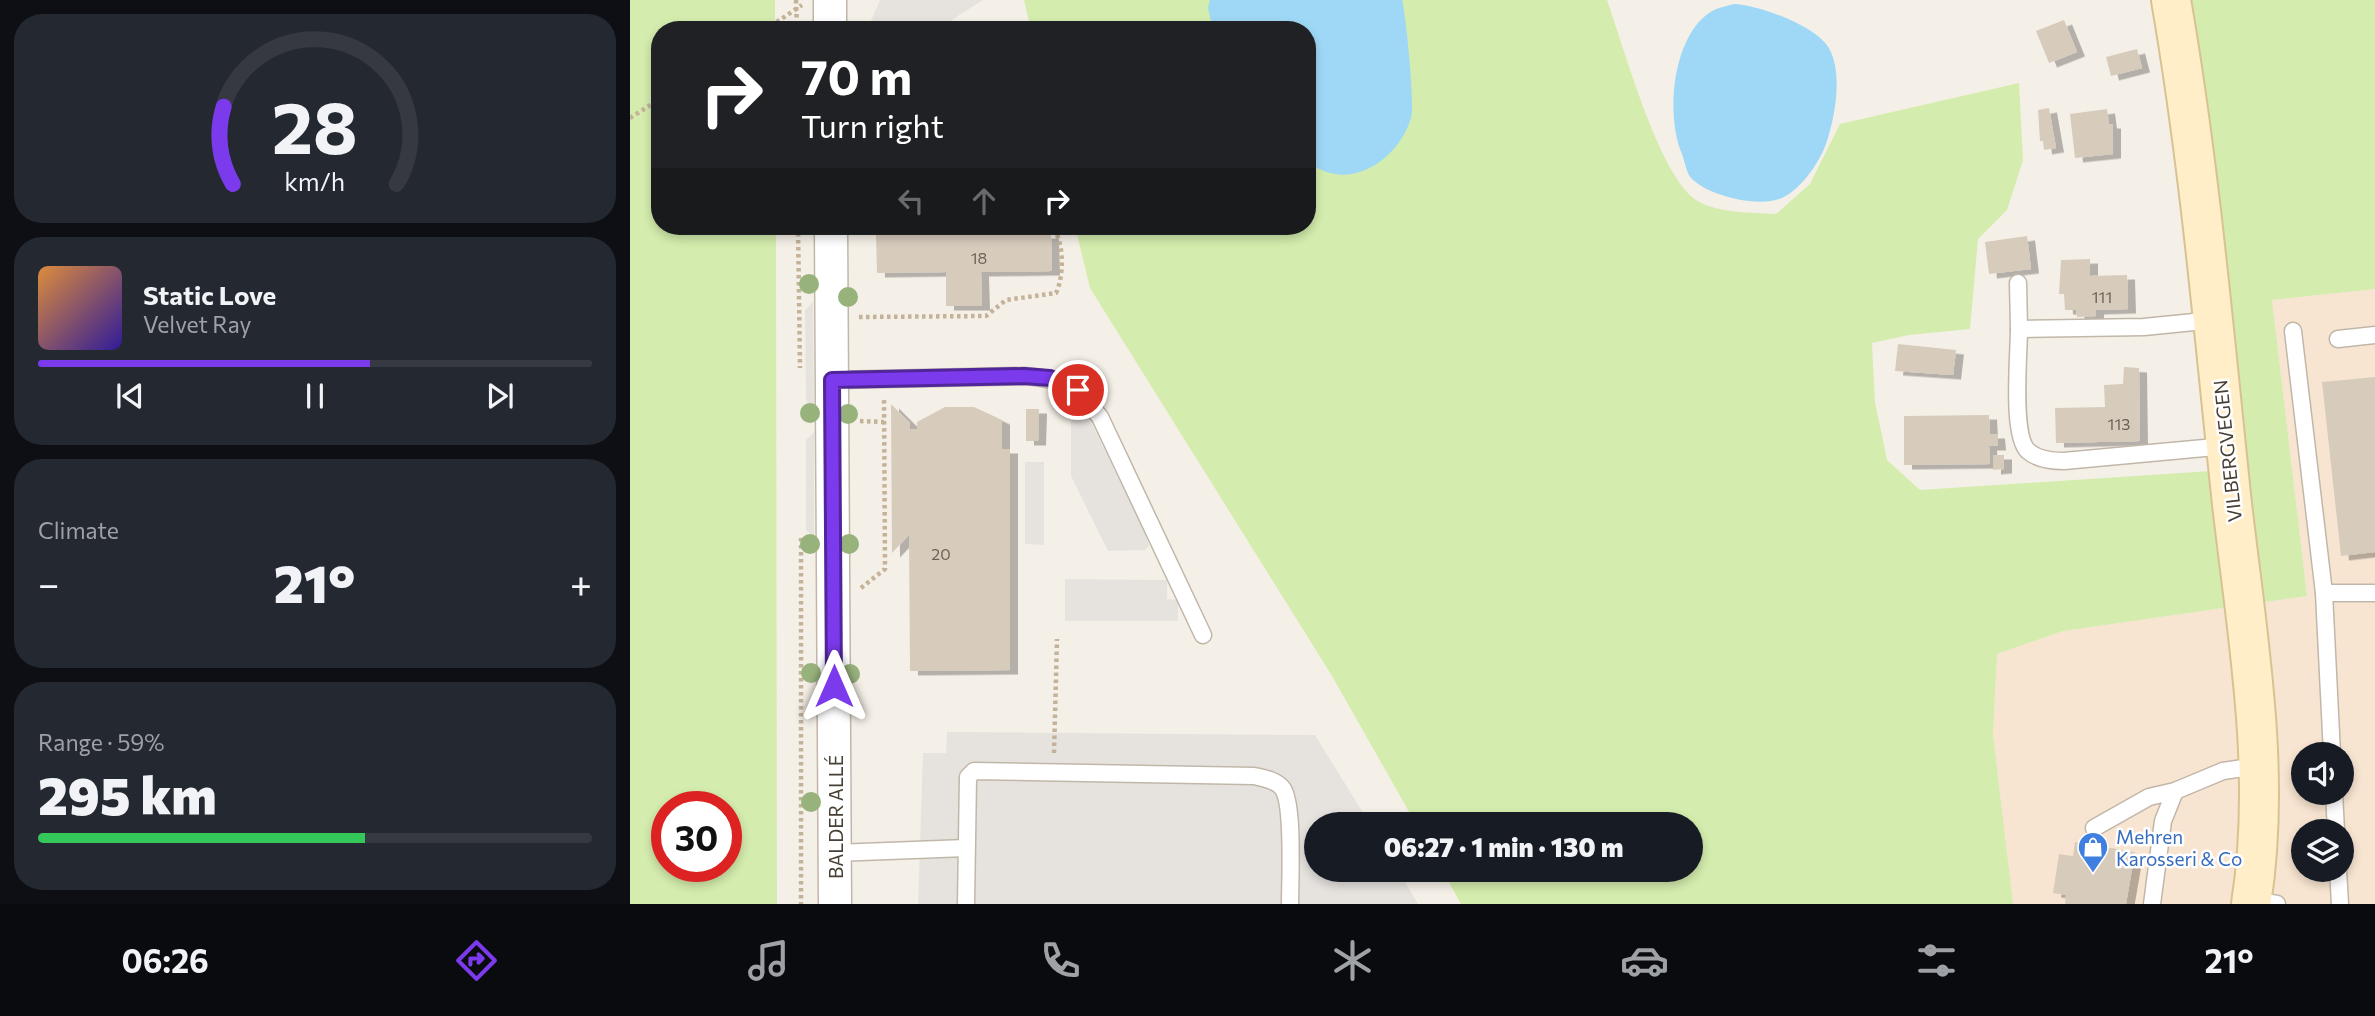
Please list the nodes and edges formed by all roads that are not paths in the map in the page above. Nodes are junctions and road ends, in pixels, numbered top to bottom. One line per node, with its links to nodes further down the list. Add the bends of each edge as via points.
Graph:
1 (830, 0): 3 (street)
2 (2171, 0): 6 (main road, VILBERGVEGEN, via 2200,188)
3 (830, 21)
4 (831, 235): 11 (street, BALDER ALLÉ)
5 (2018, 283): 7 (lane)
6 (2214, 320): 7 (lane, via 2144,327); 12 (main road, VILBERGVEGEN)
7 (2019, 329): 12 (lane, via 2019,424 2029,453 2064,461)
8 (2293, 331): 13 (lane)
9 (2375, 335): 10 (lane)
10 (2338, 339)
11 (832, 380): 15 (lane, via 1024,376 1050,378 1078,390 1100,417); 21 (street, BALDER ALLÉ)
12 (2226, 446): 17 (main road, VILBERGVEGEN)
13 (2324, 593): 14 (lane); 16 (lane)
14 (2375, 593)
15 (1203, 635)
16 (2332, 742)
17 (2257, 766): 18 (lane, via 2222,771); 23 (main road, VILBERGVEGEN)
18 (2175, 791): 19 (lane, via 2149,797); 27 (lane, via 2163,821)
19 (2094, 828)
20 (966, 848): 21 (lane); 25 (lane); 26 (lane, via 968,777 974,771 1254,776 1283,789 1289,808)
21 (835, 853): 24 (street, BALDER ALLÉ)
22 (2339, 882): 28 (lane)
23 (2260, 903)
24 (835, 904)
25 (966, 904)
26 (1290, 904)
27 (2152, 904)
28 (2340, 904)

